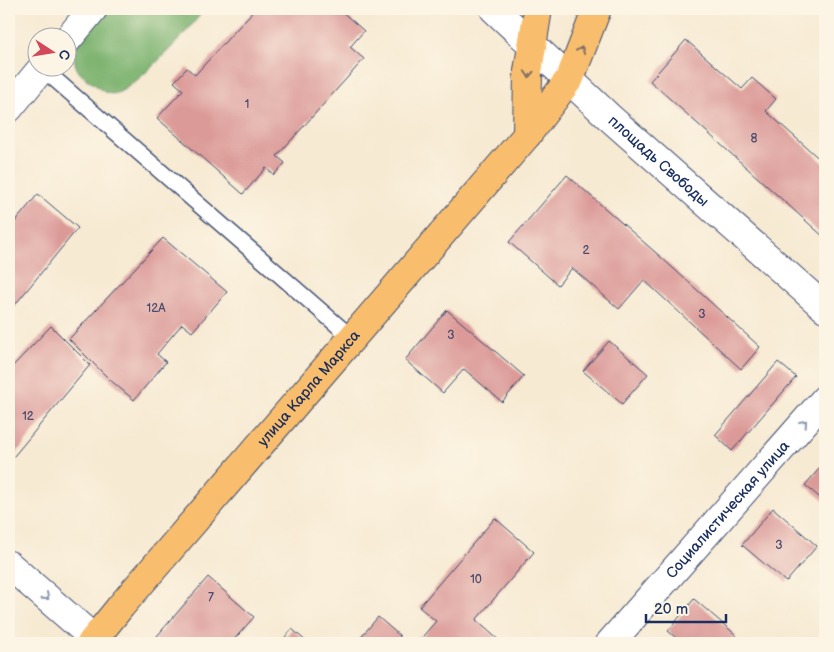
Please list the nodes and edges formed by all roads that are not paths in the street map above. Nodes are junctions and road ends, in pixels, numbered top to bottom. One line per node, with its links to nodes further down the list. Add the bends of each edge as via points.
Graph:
1 (93, 9): 5 (street)
2 (494, 9): 6 (street, площадь Свободы)
3 (538, 9): 6 (main road)
4 (598, 9): 9 (main road, улица Карла Маркса, one-way to 4)
5 (77, 28)
6 (532, 44): 9 (street, площадь Свободы); 11 (main road, one-way to 11, via 528,70)
7 (34, 78): 10 (street)
8 (53, 78): 13 (lane)
9 (570, 78): 11 (main road, улица Карла Маркса); 12 (street, площадь Свободы, via 609,117)
10 (9, 108)
11 (527, 135): 13 (main road, улица Карла Маркса)
12 (825, 308)
13 (352, 338): 16 (main road, улица Карла Маркса, via 127,598)
14 (825, 399): 17 (street, Социалистическая улица, one-way to 14)
15 (9, 565): 16 (street, one-way to 16)
16 (95, 642)
17 (610, 643)

